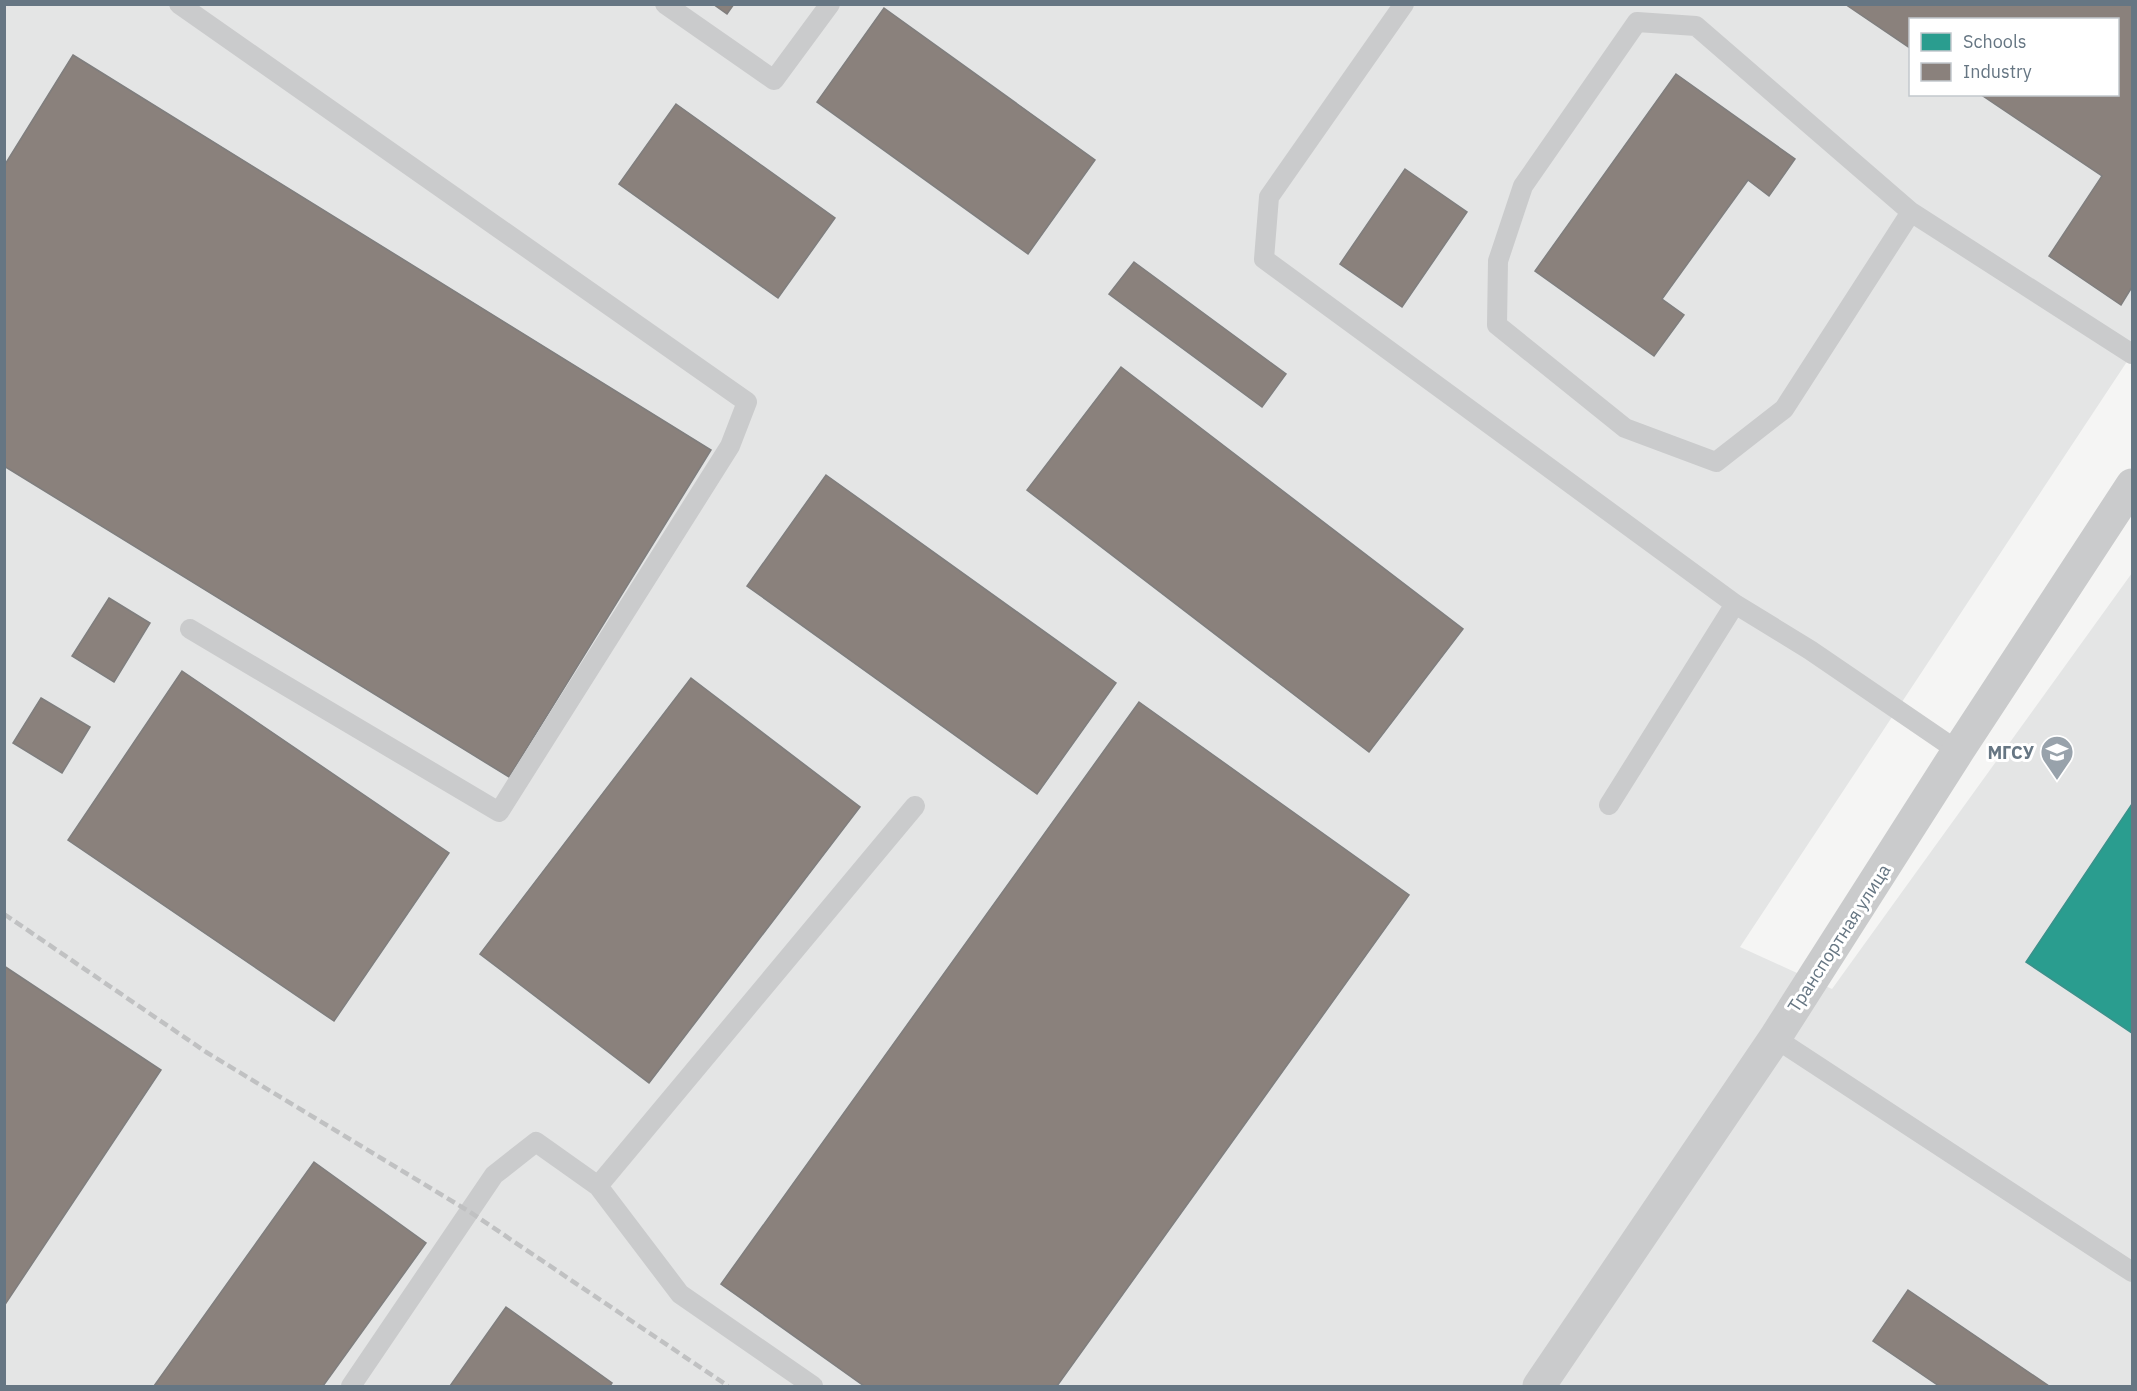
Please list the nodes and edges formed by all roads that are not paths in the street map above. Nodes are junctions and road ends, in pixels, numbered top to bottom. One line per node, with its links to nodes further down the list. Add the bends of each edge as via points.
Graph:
1 (179, 4): 9 (lane, via 747,402 730,446 499,812)
2 (665, 4): 3 (lane, via 774,80)
3 (830, 4)
4 (1404, 4): 8 (lane, via 1269,197 1264,259)
5 (1911, 212): 5 (lane, via 1784,409 1716,462 1625,428 1497,325 1498,261 1523,186 1637,22 1696,26); 6 (lane)
6 (2133, 354)
7 (2133, 485): 10 (street, Транспортная улица)
8 (1735, 604): 10 (lane); 11 (lane)
9 (190, 629)
10 (1958, 751): 13 (street, Транспортная улица)
11 (1609, 805)
12 (915, 806): 14 (lane)
13 (1775, 1038): 15 (lane); 18 (street, Транспортная улица)
14 (598, 1186): 16 (lane, via 536,1142 495,1175); 17 (lane, via 680,1294)
15 (2133, 1272)
16 (351, 1386)
17 (813, 1386)
18 (1539, 1386)

